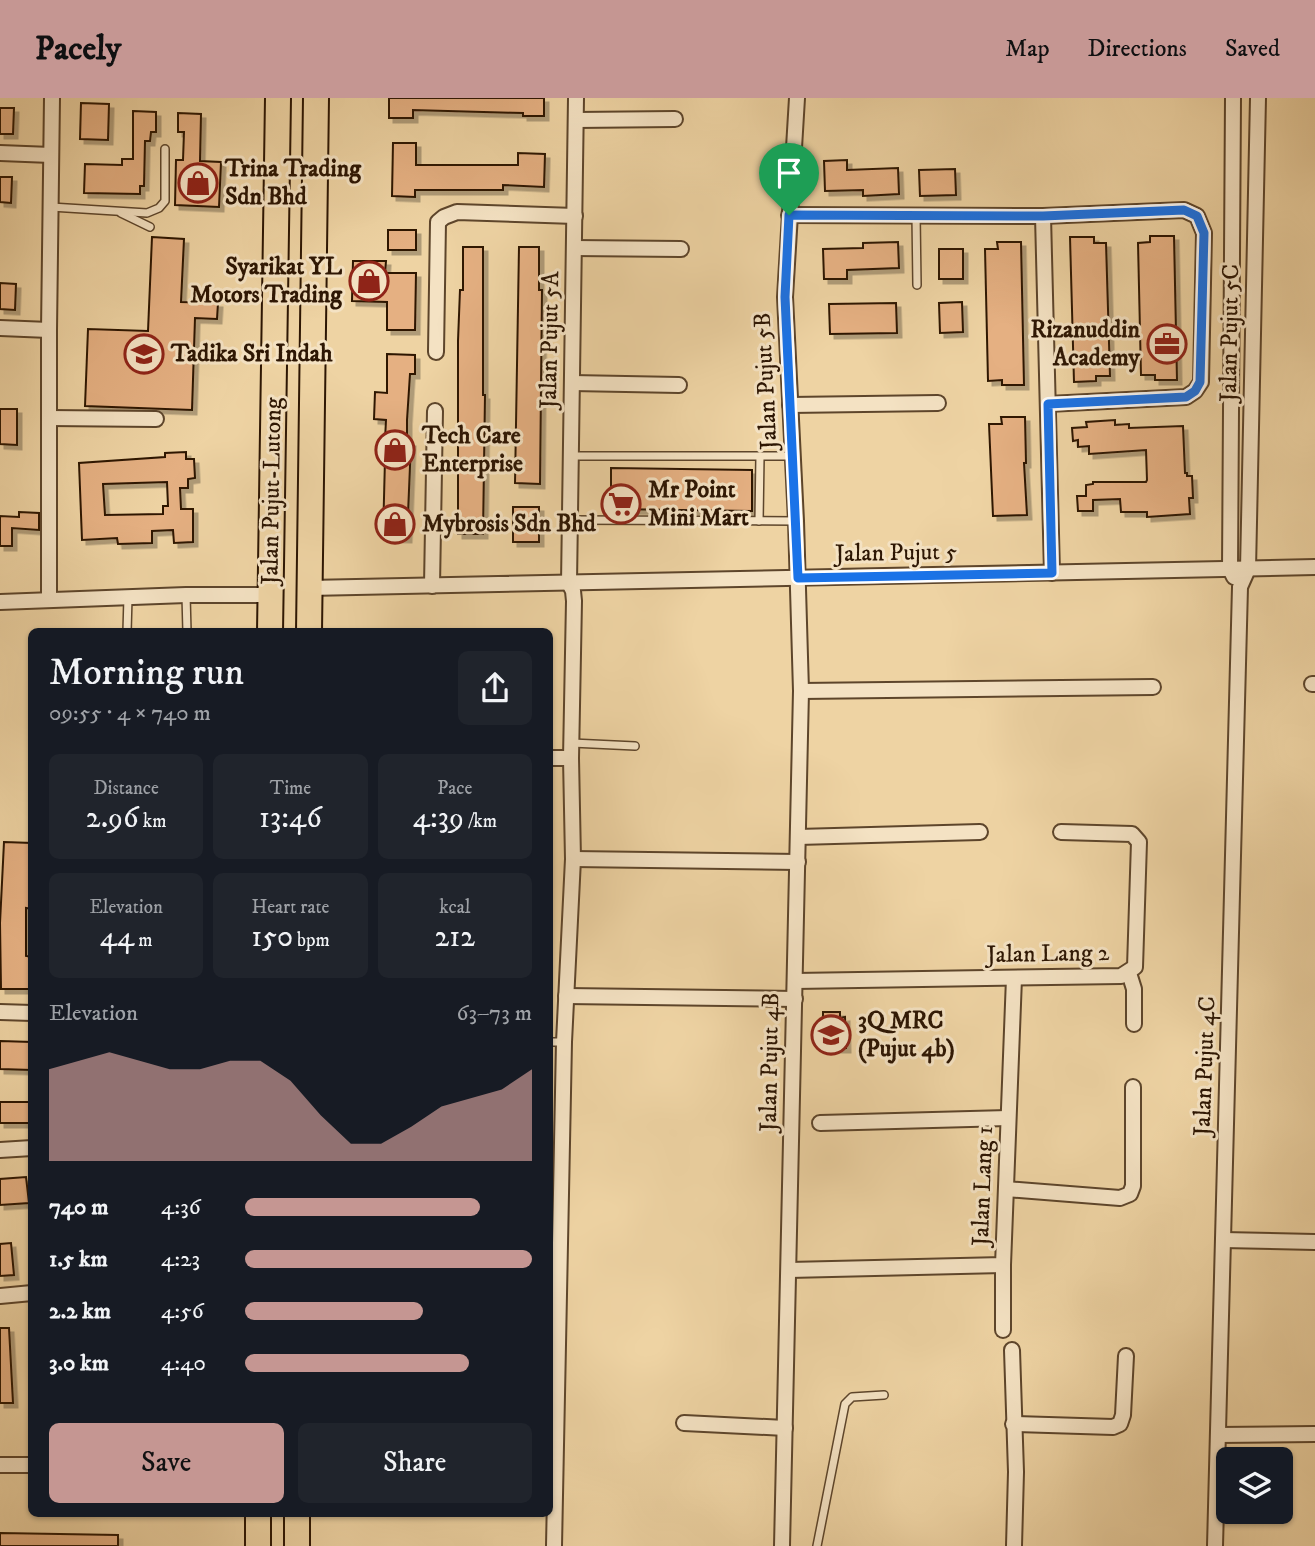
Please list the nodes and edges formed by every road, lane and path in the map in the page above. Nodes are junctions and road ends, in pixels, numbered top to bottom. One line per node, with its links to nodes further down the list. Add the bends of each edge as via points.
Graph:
1 (52, 98): 12 (street)
2 (278, 98): 50 (highway, Jalan Pujut-Lutong)
3 (316, 98): 48 (highway, Jalan Pujut-Lutong)
4 (576, 98): 9 (street, Jalan Pujut 5A)
5 (797, 98): 15 (street, Jalan Pujut 5B)
6 (1233, 98): 41 (street, Jalan Pujut 5C)
7 (1258, 98): 42 (street, Jalan Pujut 5C)
8 (675, 119): 9 (street)
9 (576, 120): 17 (street, Jalan Pujut 5A)
10 (165, 149): 14 (lane, via 165,201 147,213)
11 (0, 153): 12 (street)
12 (51, 155): 13 (street)
13 (51, 208): 14 (lane); 24 (street)
14 (118, 211): 19 (lane)
15 (789, 215): 16 (street); 30 (street, Jalan Pujut 5B, via 785,297)
16 (916, 215): 18 (street); 22 (lane)
17 (575, 216): 20 (street, Jalan Pujut 5A); 25 (street, via 457,212 438,222)
18 (1043, 216): 29 (street); 29 (street, via 1184,210 1197,216 1204,233 1200,382 1195,391 1186,397)
19 (150, 227)
20 (574, 248): 21 (street); 26 (street, Jalan Pujut 5A)
21 (681, 249)
22 (917, 285)
23 (0, 328): 24 (street)
24 (49, 330): 32 (street)
25 (436, 352)
26 (572, 383): 27 (street); 34 (street, Jalan Pujut 5A)
27 (679, 385)
28 (938, 403): 30 (street)
29 (1048, 404): 43 (street)
30 (790, 405): 36 (street, Jalan Pujut 5B)
31 (435, 411): 46 (street)
32 (49, 418): 33 (street); 52 (street)
33 (156, 419)
34 (571, 456): 35 (lane); 37 (street, Jalan Pujut 5A)
35 (760, 456): 36 (lane); 38 (lane)
36 (793, 456): 39 (street, Jalan Pujut 5B)
37 (570, 520): 38 (lane); 45 (street, Jalan Pujut 5A)
38 (760, 521): 39 (lane)
39 (796, 521): 44 (street, Jalan Pujut 5B)
40 (1315, 567): 42 (street, Jalan Pujut 5)
41 (1230, 569): 42 (street, Jalan Pujut 5); 43 (street, Jalan Pujut 5); 47 (street)
42 (1248, 569): 47 (street)
43 (1052, 573): 44 (street, Jalan Pujut 5)
44 (798, 578): 45 (street, Jalan Pujut 5); 59 (street, Jalan Pujut 4B)
45 (569, 583): 46 (street, Jalan Pujut 5); 61 (street, Jalan Pujut 5A, via 574,601)
46 (432, 586): 48 (street, Jalan Pujut 5)
47 (1240, 587): 84 (street, Jalan Pujut 4C)
48 (309, 588): 57 (highway, Jalan Pujut-Lutong)
49 (186, 595): 50 (street); 51 (street); 55 (lane)
50 (270, 595): 56 (highway, Jalan Pujut-Lutong)
51 (128, 597): 52 (street); 54 (lane)
52 (49, 600): 53 (street)
53 (0, 602)
54 (127, 628)
55 (187, 628)
56 (270, 628)
57 (309, 628)
58 (1153, 687): 59 (street)
59 (801, 691): 65 (street, Jalan Pujut 4B)
60 (635, 746): 61 (lane)
61 (571, 751): 62 (street); 66 (street, Jalan Pujut 5A)
62 (553, 757)
63 (980, 832): 65 (street)
64 (1061, 832): 68 (street, Jalan Lang 2, via 1137,837 1135,967)
65 (798, 837): 67 (street, Jalan Pujut 4B)
66 (573, 859): 67 (street); 71 (street, Jalan Pujut 5A)
67 (798, 862): 70 (street, Jalan Pujut 4B)
68 (1129, 973): 69 (street, Jalan Lang 2); 75 (street)
69 (1014, 978): 70 (street, Jalan Lang 2); 78 (street, Jalan Lang 1)
70 (795, 981): 72 (street, Jalan Pujut 4B)
71 (566, 996): 72 (street); 76 (street, Jalan Pujut 5A)
72 (794, 999): 87 (street, Jalan Pujut 4B)
73 (0, 1012): 74 (street)
74 (28, 1013)
75 (1134, 1024)
76 (557, 1042): 83 (street, Jalan Pujut 5A)
77 (1133, 1087): 82 (street, via 1130,1194 1120,1198)
78 (1009, 1118): 79 (street); 82 (street, Jalan Lang 1)
79 (820, 1123)
80 (28, 1148): 81 (street)
81 (0, 1150)
82 (1006, 1189): 86 (street, Jalan Lang 1)
83 (555, 1224): 94 (street, Jalan Pujut 5A)
84 (1223, 1240): 85 (street); 99 (street, Jalan Pujut 4C)
85 (1315, 1242)
86 (1003, 1265): 87 (street, Jalan Lang 1); 90 (street)
87 (789, 1270): 97 (street, Jalan Pujut 4B)
88 (28, 1293): 89 (street)
89 (0, 1296)
90 (1003, 1330)
91 (1012, 1350): 96 (street)
92 (1126, 1356): 96 (street, via 1120,1424)
93 (884, 1395): 108 (lane, via 852,1397 845,1404)
94 (553, 1406): 106 (street, Jalan Pujut 5A)
95 (684, 1423): 97 (street)
96 (1013, 1424): 109 (street)
97 (785, 1428): 107 (street, Jalan Pujut 4B)
98 (1315, 1434): 99 (street)
99 (1217, 1435): 110 (street, Jalan Pujut 4C)
100 (0, 1465): 101 (street)
101 (28, 1465)
102 (258, 1517): 104 (highway)
103 (298, 1517): 105 (highway)
104 (258, 1546)
105 (297, 1546)
106 (554, 1546)
107 (782, 1546)
108 (817, 1546)
109 (1014, 1546)
110 (1215, 1546)

